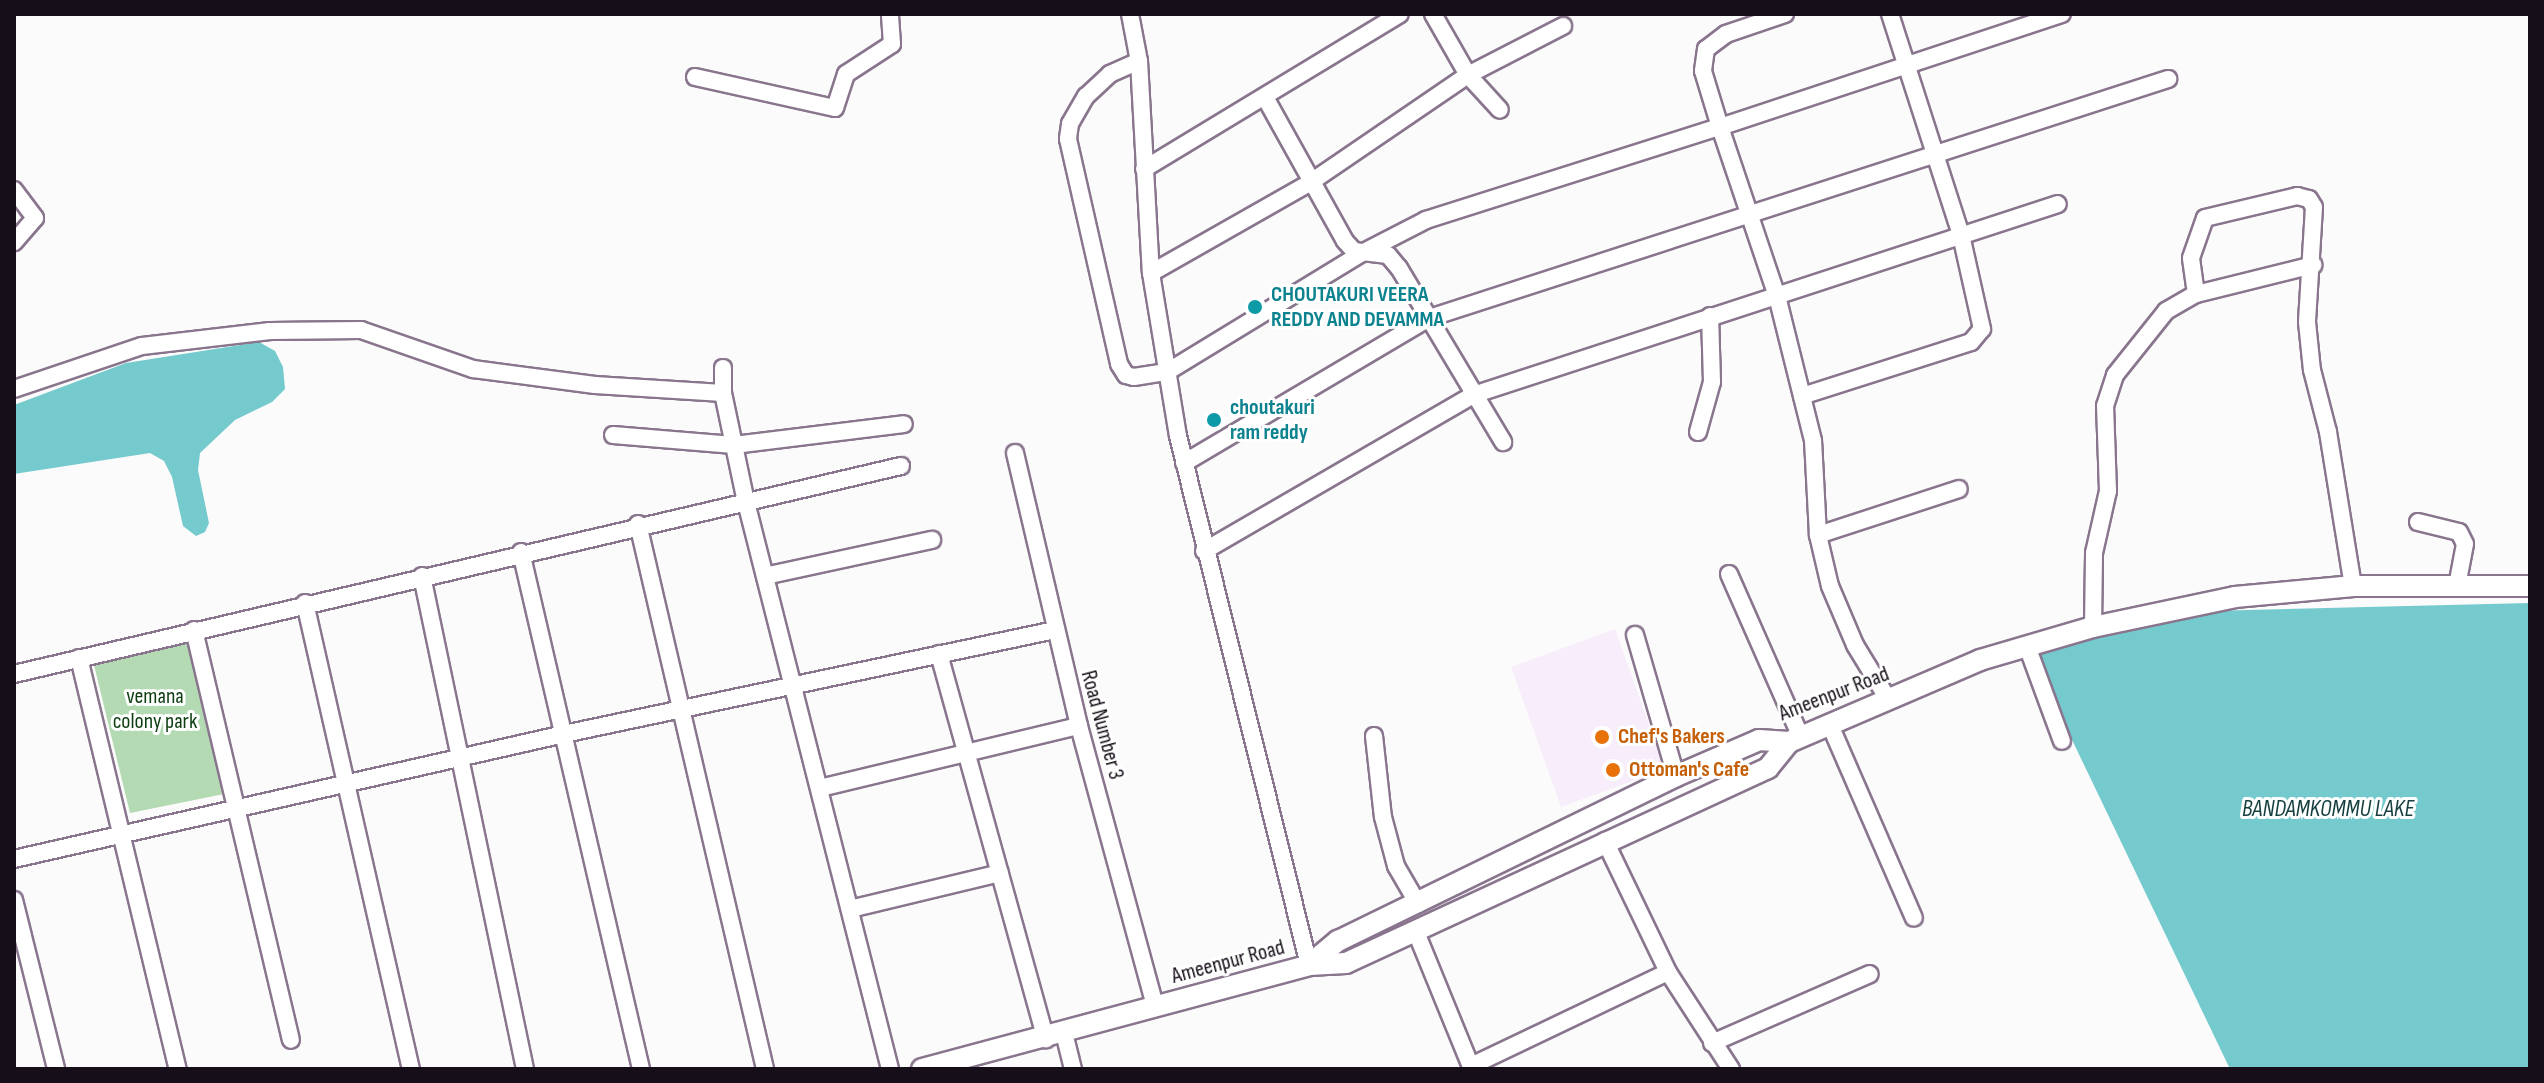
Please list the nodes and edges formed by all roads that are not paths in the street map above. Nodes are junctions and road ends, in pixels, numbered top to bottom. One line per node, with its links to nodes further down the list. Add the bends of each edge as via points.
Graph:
1 (890, 14): 13 (street, via 892,44 846,74 835,108)
2 (1130, 14): 10 (street)
3 (1400, 14): 15 (street)
4 (1433, 14): 12 (street)
5 (1785, 14): 8 (street)
6 (1890, 14): 11 (street)
7 (2062, 14): 11 (street)
8 (1765, 17): 17 (street, via 1706,49 1703,71)
9 (1563, 26): 12 (street)
10 (1139, 61): 19 (street); 34 (street, via 1110,74 1086,96 1068,139 1119,364 1134,377)
11 (1905, 65): 17 (street); 18 (street)
12 (1468, 75): 16 (street); 20 (street)
13 (695, 77)
14 (2168, 79): 18 (street)
15 (1266, 99): 19 (street); 20 (street)
16 (1500, 110)
17 (1720, 127): 23 (street); 26 (street, via 1426,220)
18 (1936, 155): 23 (street); 24 (street)
19 (1144, 169): 28 (street)
20 (1311, 182): 26 (street, via 1345,241); 28 (street)
21 (14, 190): 25 (street, via 35,218)
22 (2058, 204): 24 (street)
23 (1749, 215): 30 (street); 32 (street)
24 (1961, 235): 30 (street); 38 (street, via 1982,315 1982,329 1971,342)
25 (14, 242)
26 (1362, 253): 32 (street, via 1388,255); 34 (street)
27 (2313, 265): 29 (street); 29 (street, via 2314,207 2309,199 2297,196 2211,213 2193,248); 58 (street, via 2307,322 2312,370 2328,432)
28 (1151, 273): 34 (street)
29 (2196, 294): 62 (street, via 2166,311 2140,340 2115,375 2105,406 2108,491 2094,553)
30 (1777, 296): 31 (street); 38 (street)
31 (1710, 316): 37 (street); 40 (street, via 1712,382)
32 (1429, 318): 37 (street); 45 (street)
33 (723, 368): 36 (street)
34 (1167, 372): 45 (street)
35 (14, 389): 36 (street, via 142,346 270,331 361,330 473,369 595,385)
36 (723, 393): 43 (street)
37 (1473, 395): 42 (street); 53 (street)
38 (1802, 396): 51 (street, via 1813,440)
39 (904, 424): 43 (street)
40 (1698, 432)
41 (613, 435): 43 (street)
42 (1503, 442)
43 (734, 445): 48 (street)
44 (1015, 453): 64 (street, Road Number 3)
45 (1184, 463): 53 (street)
46 (901, 466): 48 (street)
47 (1959, 489): 51 (street)
48 (746, 502): 50 (street); 57 (street)
49 (2418, 522): 59 (street, via 2459,532 2465,544)
50 (638, 524): 54 (street); 72 (street)
51 (1818, 535): 71 (street, via 1830,586 1855,645)
52 (932, 540): 57 (street)
53 (1204, 551): 95 (street)
54 (521, 552): 56 (street); 75 (street)
55 (1729, 574): 77 (street)
56 (422, 576): 61 (street); 80 (street)
57 (765, 576): 70 (street)
58 (2353, 586): 59 (street, Ameenpur Road); 62 (street, Ameenpur Road, via 2235,597)
59 (2457, 586): 60 (street, Ameenpur Road)
60 (2530, 586)
61 (305, 603): 63 (street); 82 (street)
62 (2093, 627): 66 (street, Ameenpur Road)
63 (194, 630): 68 (street); 84 (street)
64 (1055, 630): 67 (street); 74 (street, Road Number 3)
65 (1635, 635): 81 (street)
66 (2027, 646): 71 (street, Ameenpur Road); 78 (street)
67 (939, 654): 70 (street); 79 (street)
68 (79, 658): 69 (street); 86 (street)
69 (14, 674)
70 (795, 683): 72 (street); 83 (street)
71 (1888, 699): 73 (street, Ameenpur Road)
72 (681, 710): 75 (street); 109 (street)
73 (1830, 725): 77 (street, Ameenpur Road); 93 (street)
74 (1079, 726): 79 (street); 98 (street, Road Number 3)
75 (564, 734): 80 (street); 108 (street)
76 (1374, 736): 91 (street, via 1383,817 1396,866)
77 (1795, 739): 81 (street, Ameenpur Road, via 1759,740); 85 (street, via 1768,768)
78 (2062, 741)
79 (966, 752): 83 (street); 89 (street)
80 (460, 759): 82 (street); 107 (street)
81 (1668, 780): 85 (street); 91 (street, Ameenpur Road)
82 (346, 785): 84 (street); 106 (street)
83 (820, 788): 92 (street)
84 (236, 809): 86 (street); 100 (street)
85 (1671, 810): 87 (street)
86 (120, 836): 88 (street); 105 (street)
87 (1605, 841): 94 (street); 96 (street)
88 (14, 859)
89 (1000, 873): 92 (street); 99 (street)
90 (14, 900): 104 (street)
91 (1418, 904): 95 (street, Ameenpur Road, via 1338,941)
92 (850, 909): 110 (street)
93 (1914, 918)
94 (1416, 932): 95 (street, via 1346,963); 102 (street)
95 (1309, 965): 98 (street, Ameenpur Road)
96 (1668, 972): 101 (street); 102 (street)
97 (1870, 974): 101 (street)
98 (1155, 1005): 99 (street, Ameenpur Road)
99 (1055, 1036): 111 (street, Ameenpur Road); 112 (street)
100 (291, 1040)
101 (1712, 1043): 103 (street)
102 (1471, 1067)
103 (1725, 1068)
104 (56, 1069)
105 (178, 1069)
106 (411, 1069)
107 (525, 1069)
108 (641, 1069)
109 (765, 1069)
110 (890, 1069)
111 (922, 1069)
112 (1073, 1069)

